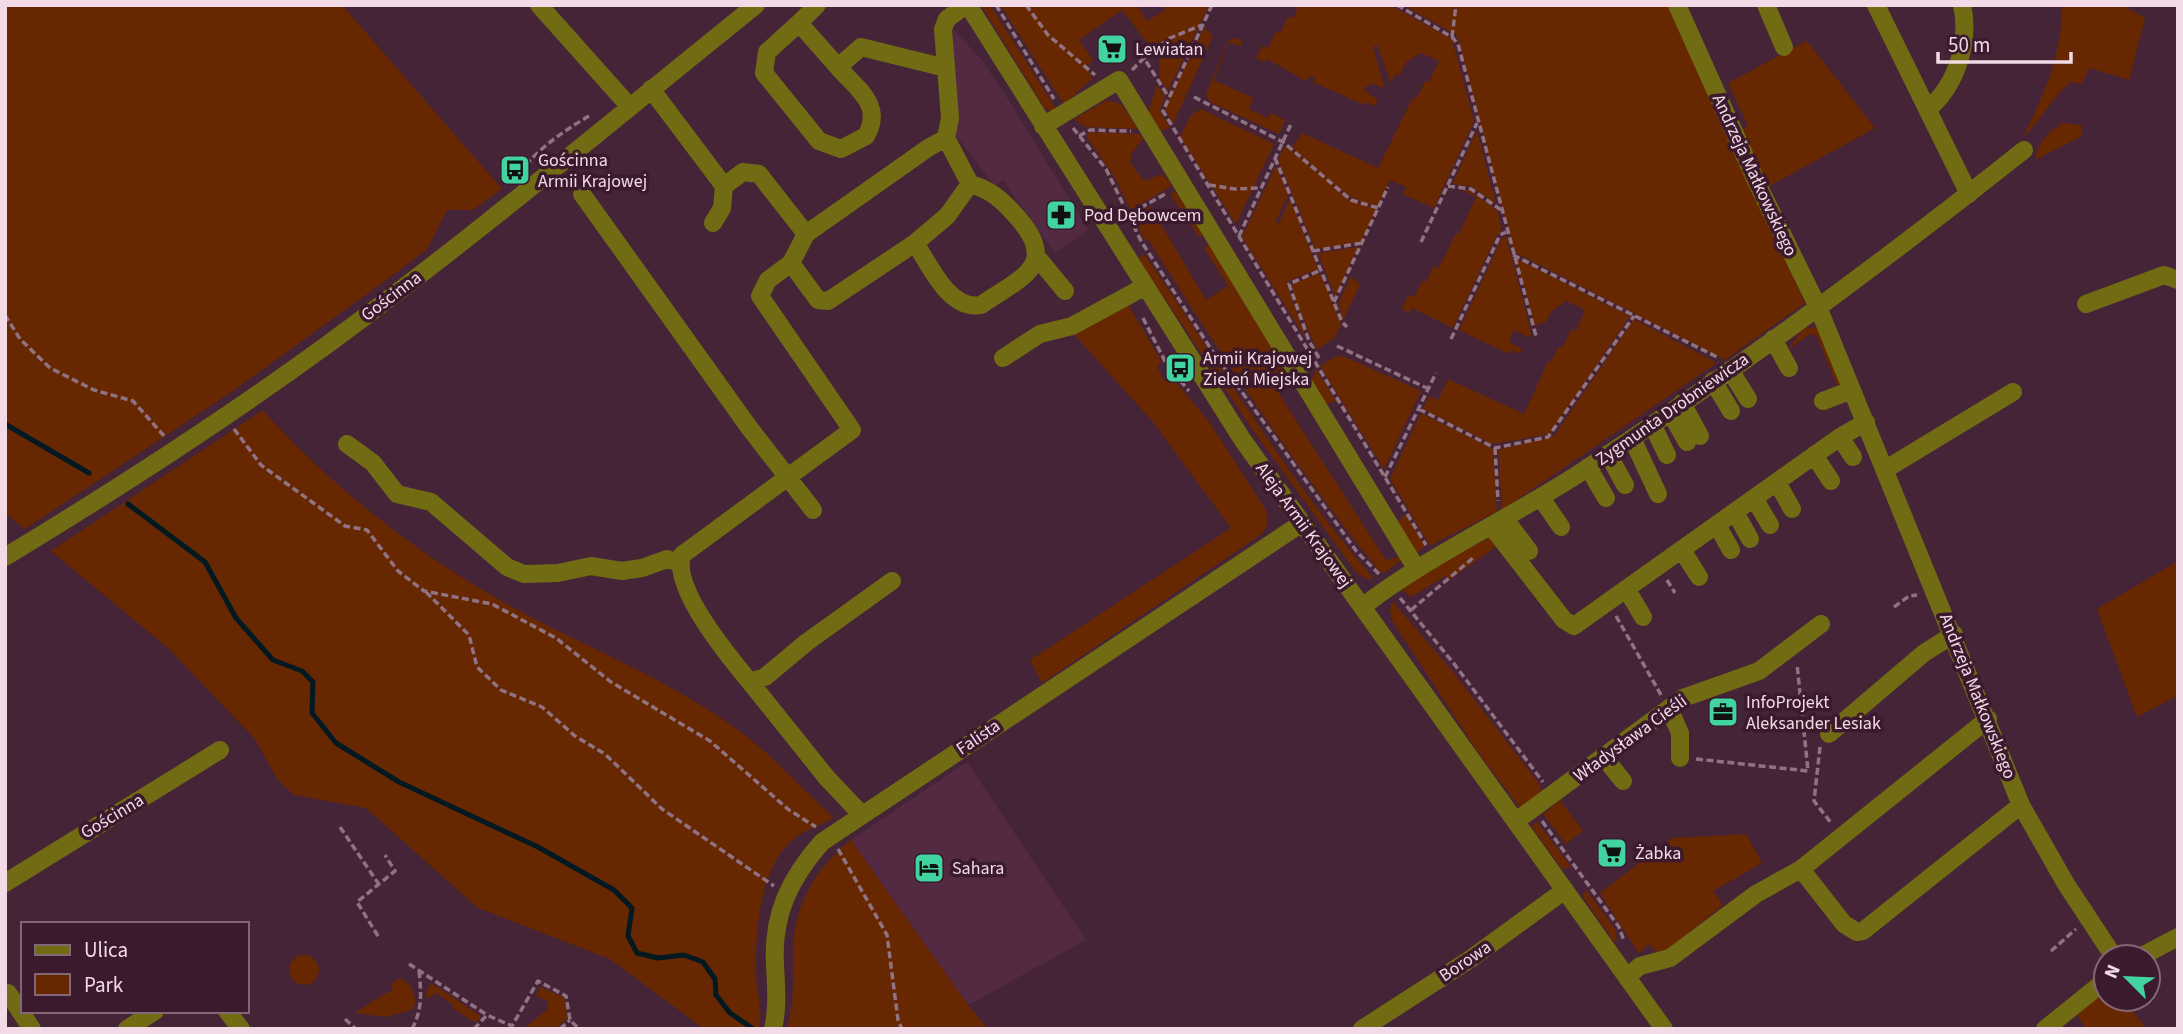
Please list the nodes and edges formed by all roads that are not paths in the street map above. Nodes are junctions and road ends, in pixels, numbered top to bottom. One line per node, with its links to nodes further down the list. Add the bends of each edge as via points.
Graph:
1 (539, 5): 14 (street)
2 (756, 5): 13 (street, Gościnna)
3 (817, 5): 9 (street)
4 (967, 5): 12 (street, via 944,23); 16 (street, Aleja Armii Krajowej)
5 (1677, 5): 32 (street, Andrzeja Małkowskiego, via 1756,183)
6 (1766, 5): 10 (street)
7 (1876, 5): 15 (street)
8 (1962, 5): 15 (street, via 1966,23 1962,52 1946,88)
9 (799, 23): 11 (street); 11 (street, via 767,52 764,73 819,141 841,149 866,136 874,113)
10 (1784, 47)
11 (838, 67): 12 (street, via 861,47)
12 (946, 68): 17 (street, via 950,118)
13 (651, 89): 14 (street, Gościnna); 20 (street)
14 (626, 102): 75 (street, Gościnna, via 325,346 181,447)
15 (1928, 109): 22 (street)
16 (1043, 127): 29 (street, Aleja Armii Krajowej); 77 (street, via 1119,80)
17 (946, 138): 19 (street); 24 (street)
18 (2024, 150): 22 (street, Zygmunta Drobniewicza)
19 (970, 184): 25 (street, via 947,216); 26 (street, via 999,197 1032,235)
20 (724, 186): 23 (street, via 722,208); 24 (street, via 743,172 759,174)
21 (582, 194): 55 (street, via 748,426)
22 (1969, 194): 32 (street, Zygmunta Drobniewicza)
23 (713, 223)
24 (806, 234): 27 (street)
25 (915, 243): 26 (street, via 946,289 973,306 1026,274); 27 (street, via 828,301 818,300)
26 (1037, 257): 30 (street)
27 (790, 263): 55 (street, via 768,280 760,296 852,429)
28 (2178, 280): 31 (street, via 2164,275)
29 (1144, 286): 34 (street, via 1072,326 1040,334); 66 (street, Aleja Armii Krajowej)
30 (1065, 291)
31 (2086, 304)
32 (1818, 307): 33 (street, Zygmunta Drobniewicza); 38 (street, Andrzeja Małkowskiego)
33 (1773, 339): 35 (street); 36 (street, Zygmunta Drobniewicza)
34 (1003, 358)
35 (1789, 368)
36 (1730, 370): 37 (street, Zygmunta Drobniewicza); 40 (street)
37 (1713, 382): 42 (street, Zygmunta Drobniewicza); 43 (street)
38 (1852, 390): 41 (street); 44 (street, Andrzeja Małkowskiego)
39 (2013, 391): 54 (street)
40 (1748, 399)
41 (1823, 401)
42 (1681, 404): 42 (street, via 1698,434); 45 (street, Zygmunta Drobniewicza)
43 (1731, 411)
44 (1866, 422): 46 (street); 54 (street, Andrzeja Małkowskiego)
45 (1652, 424): 47 (street, Zygmunta Drobniewicza); 50 (street)
46 (1840, 436): 51 (street); 52 (street)
47 (1632, 438): 49 (street, Zygmunta Drobniewicza); 59 (street)
48 (347, 444): 76 (street, via 373,464 397,494 432,502 507,567 524,574 591,566 622,571 667,559)
49 (1608, 454): 53 (street, Zygmunta Drobniewicza); 58 (street)
50 (1667, 455)
51 (1814, 455): 56 (street); 57 (street)
52 (1853, 457)
53 (1588, 467): 60 (street, Zygmunta Drobniewicza); 61 (street)
54 (1886, 469): 84 (street, Andrzeja Małkowskiego)
55 (790, 477): 64 (street); 76 (street, via 682,555)
56 (1831, 481)
57 (1777, 482): 62 (street); 63 (street)
58 (1625, 485)
59 (1658, 494)
60 (1541, 498): 67 (street, Zygmunta Drobniewicza); 70 (street)
61 (1606, 498)
62 (1754, 498): 65 (street); 69 (street)
63 (1792, 509)
64 (813, 510)
65 (1735, 512): 68 (street); 71 (street)
66 (1302, 523): 81 (street, Aleja Armii Krajowej); 94 (street, Falista)
67 (1499, 524): 74 (street); 77 (street, Zygmunta Drobniewicza); 80 (street, via 1568,624 1578,624)
68 (1717, 525): 72 (street); 73 (street)
69 (1770, 525)
70 (1561, 527)
71 (1751, 539)
72 (1682, 550): 78 (street); 80 (street)
73 (1731, 550)
74 (1529, 551)
75 (5, 557)
76 (680, 563): 85 (street, via 698,610)
77 (1416, 568): 81 (street, Zygmunta Drobniewicza)
78 (1699, 577)
79 (892, 581): 85 (street, via 765,677)
80 (1627, 590): 82 (street)
81 (1363, 607): 95 (street, Aleja Armii Krajowej)
82 (1643, 617)
83 (1821, 624): 86 (street, Władysława Cieśli, via 1759,671 1698,691)
84 (1954, 634): 87 (street, Andrzeja Małkowskiego); 88 (street, via 1924,653)
85 (750, 682): 94 (street)
86 (1669, 708): 90 (street, Władysława Cieśli); 91 (street, via 1680,733)
87 (1988, 719): 93 (street, Andrzeja Małkowskiego); 96 (street)
88 (1829, 734)
89 (220, 750): 97 (street, Gościnna)
90 (1603, 756): 92 (street); 95 (street, Władysława Cieśli)
91 (1679, 758)
92 (1623, 781)
93 (2021, 805): 96 (street, via 1863,931 1844,924); 100 (street, Andrzeja Małkowskiego, via 2061,887)
94 (862, 815): 112 (street, Falista, via 809,857 785,894 775,933)
95 (1516, 821): 98 (street, Aleja Armii Krajowej)
96 (1801, 869): 102 (street, via 1756,894 1670,958 1640,966)
97 (5, 883)
98 (1565, 890): 102 (street, Aleja Armii Krajowej); 113 (street, Borowa, via 1469,960)
99 (2178, 937): 101 (street)
100 (2103, 943)
101 (2162, 945)
102 (1627, 977): 114 (street, Aleja Armii Krajowej)
103 (2092, 991): 115 (street)
104 (8, 993): 105 (street)
105 (21, 1012)
106 (21, 1013): 109 (street)
107 (152, 1013): 110 (street)
108 (229, 1013): 111 (street)
109 (32, 1029)
110 (127, 1029)
111 (241, 1029)
112 (773, 1029)
113 (1362, 1029)
114 (1664, 1029)
115 (2045, 1029)

